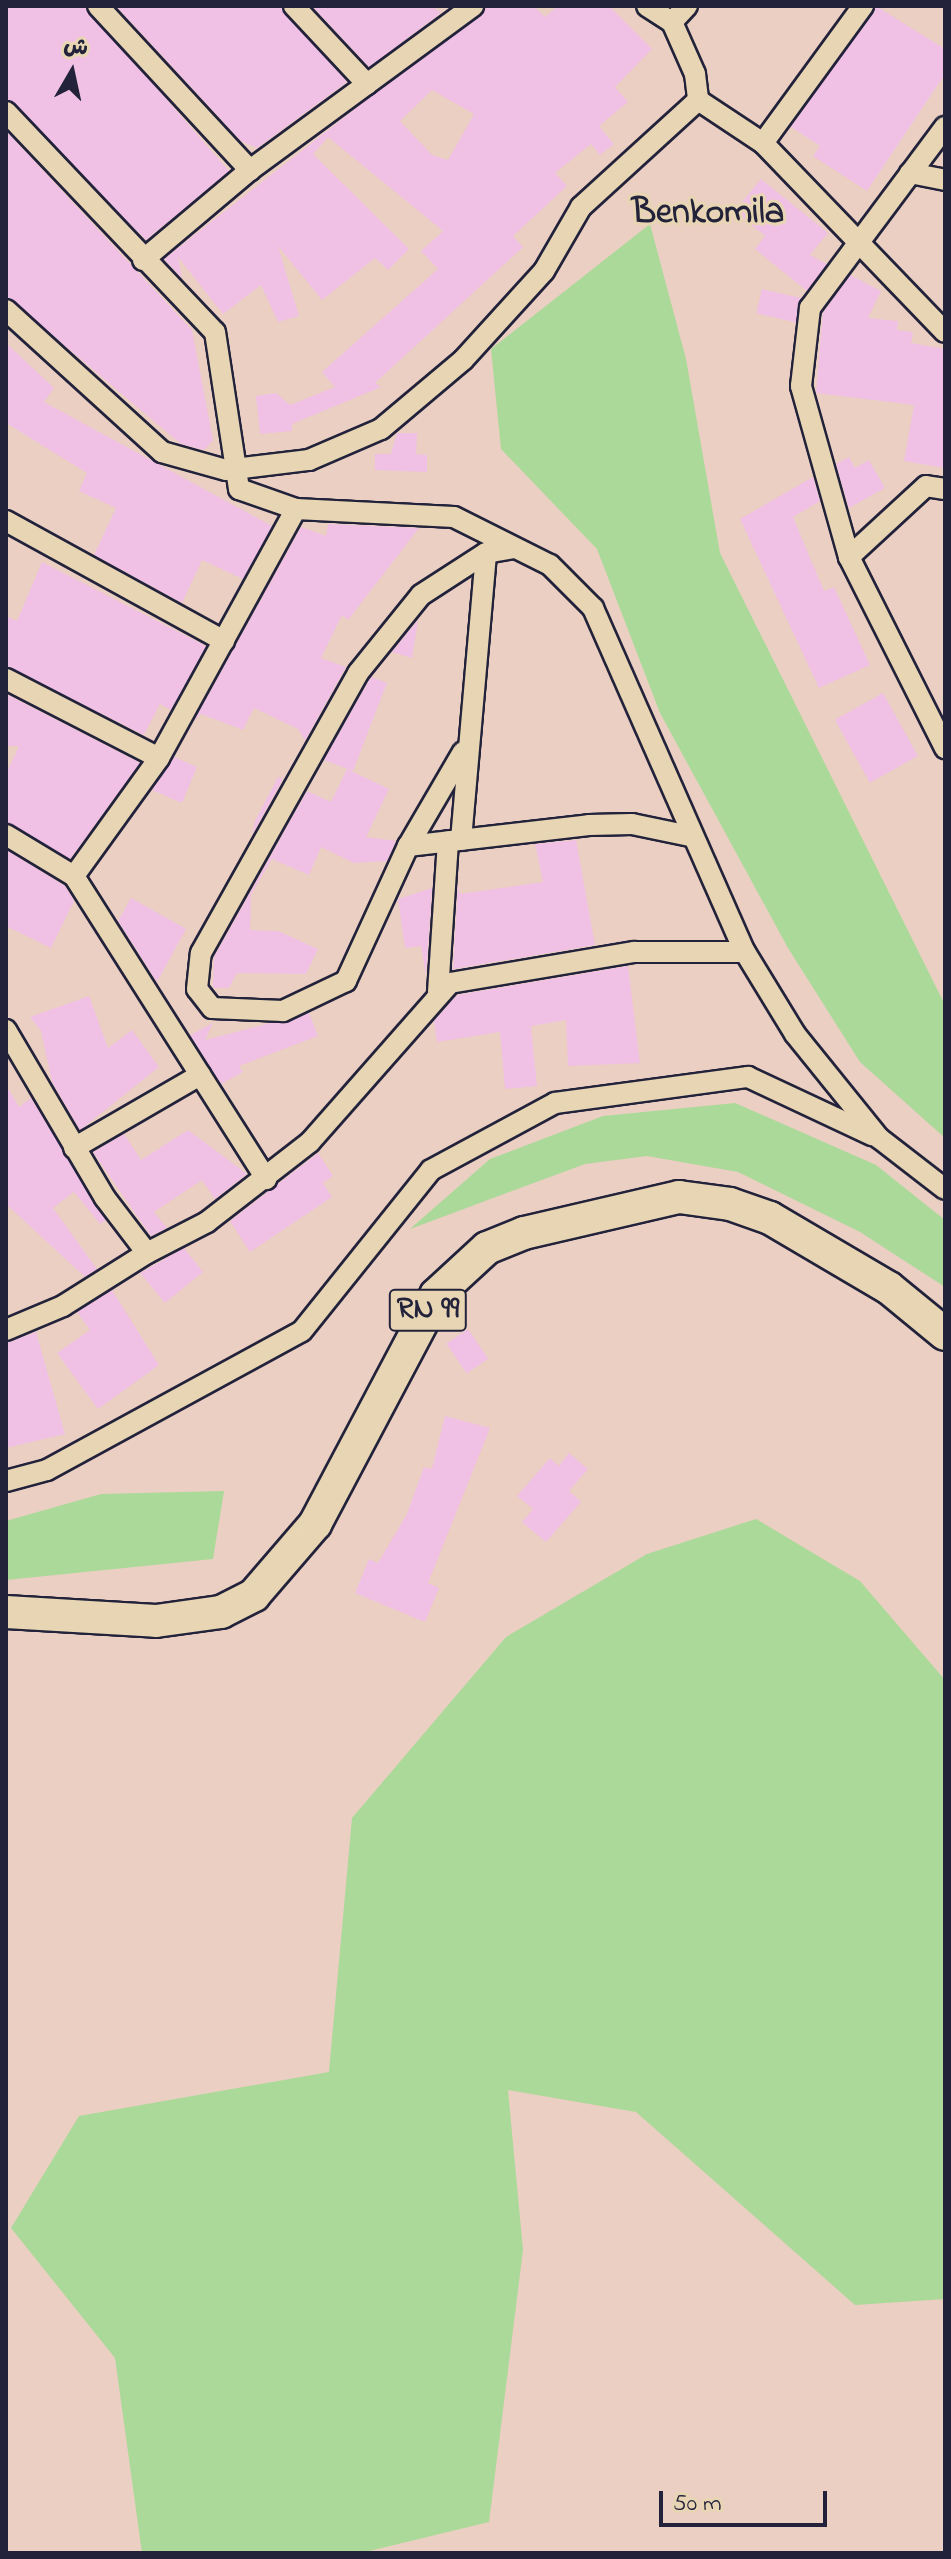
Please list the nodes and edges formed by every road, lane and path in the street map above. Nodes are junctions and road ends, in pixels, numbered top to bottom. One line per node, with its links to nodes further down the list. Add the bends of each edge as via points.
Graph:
1 (98, 6): 13 (street)
2 (294, 6): 8 (street)
3 (473, 6): 8 (street)
4 (647, 6): 7 (street)
5 (687, 6): 7 (street)
6 (863, 6): 12 (street)
7 (672, 22): 9 (street)
8 (367, 84): 13 (street)
9 (698, 100): 12 (street); 20 (street, via 581,207 544,271 424,395 381,429 309,460)
10 (6, 112): 17 (street)
11 (945, 127): 14 (street)
12 (763, 143): 16 (street)
13 (250, 170): 17 (street)
14 (910, 173): 15 (street); 16 (street)
15 (945, 180)
16 (858, 237): 19 (street); 26 (street, via 810,308 801,386)
17 (143, 260): 20 (street, via 215,332)
18 (6, 310): 20 (street, via 162,452)
19 (945, 332)
20 (237, 468): 22 (street, via 239,489)
21 (945, 489): 26 (street, via 926,486)
22 (296, 509): 24 (street, via 454,517); 27 (street)
23 (6, 521): 27 (street)
24 (515, 548): 25 (street); 33 (street, via 550,565 593,608)
25 (486, 553): 30 (street); 35 (street, via 421,595 358,673 201,953 197,989 212,1008 235,1012 283,1011 327,995 346,981)
26 (849, 557): 29 (street)
27 (224, 641): 31 (street)
28 (6, 679): 31 (street)
29 (945, 748)
30 (463, 752): 34 (street); 35 (street)
31 (159, 758): 36 (street)
32 (6, 835): 36 (street)
33 (690, 836): 34 (street, via 632,824); 37 (street)
34 (454, 840): 35 (street); 38 (street)
35 (408, 846)
36 (74, 876): 40 (street)
37 (745, 952): 38 (street, via 634,952 468,977); 41 (street, via 795,1034)
38 (438, 992): 43 (street, via 369,1081)
39 (6, 1030): 42 (street)
40 (200, 1075): 42 (street); 43 (street)
41 (879, 1138): 44 (street); 48 (street, via 748,1077 555,1103 431,1170 302,1331 47,1470)
42 (74, 1148): 45 (street)
43 (266, 1179): 45 (street, via 207,1222)
44 (945, 1189)
45 (147, 1253): 46 (street, via 63,1306)
46 (6, 1330)
47 (945, 1334): 49 (main road, RN 99, via 889,1288 770,1218 730,1204 679,1197 524,1233 487,1248 436,1295 315,1524 254,1595 221,1612 156,1621)
48 (6, 1481)
49 (6, 1612)

